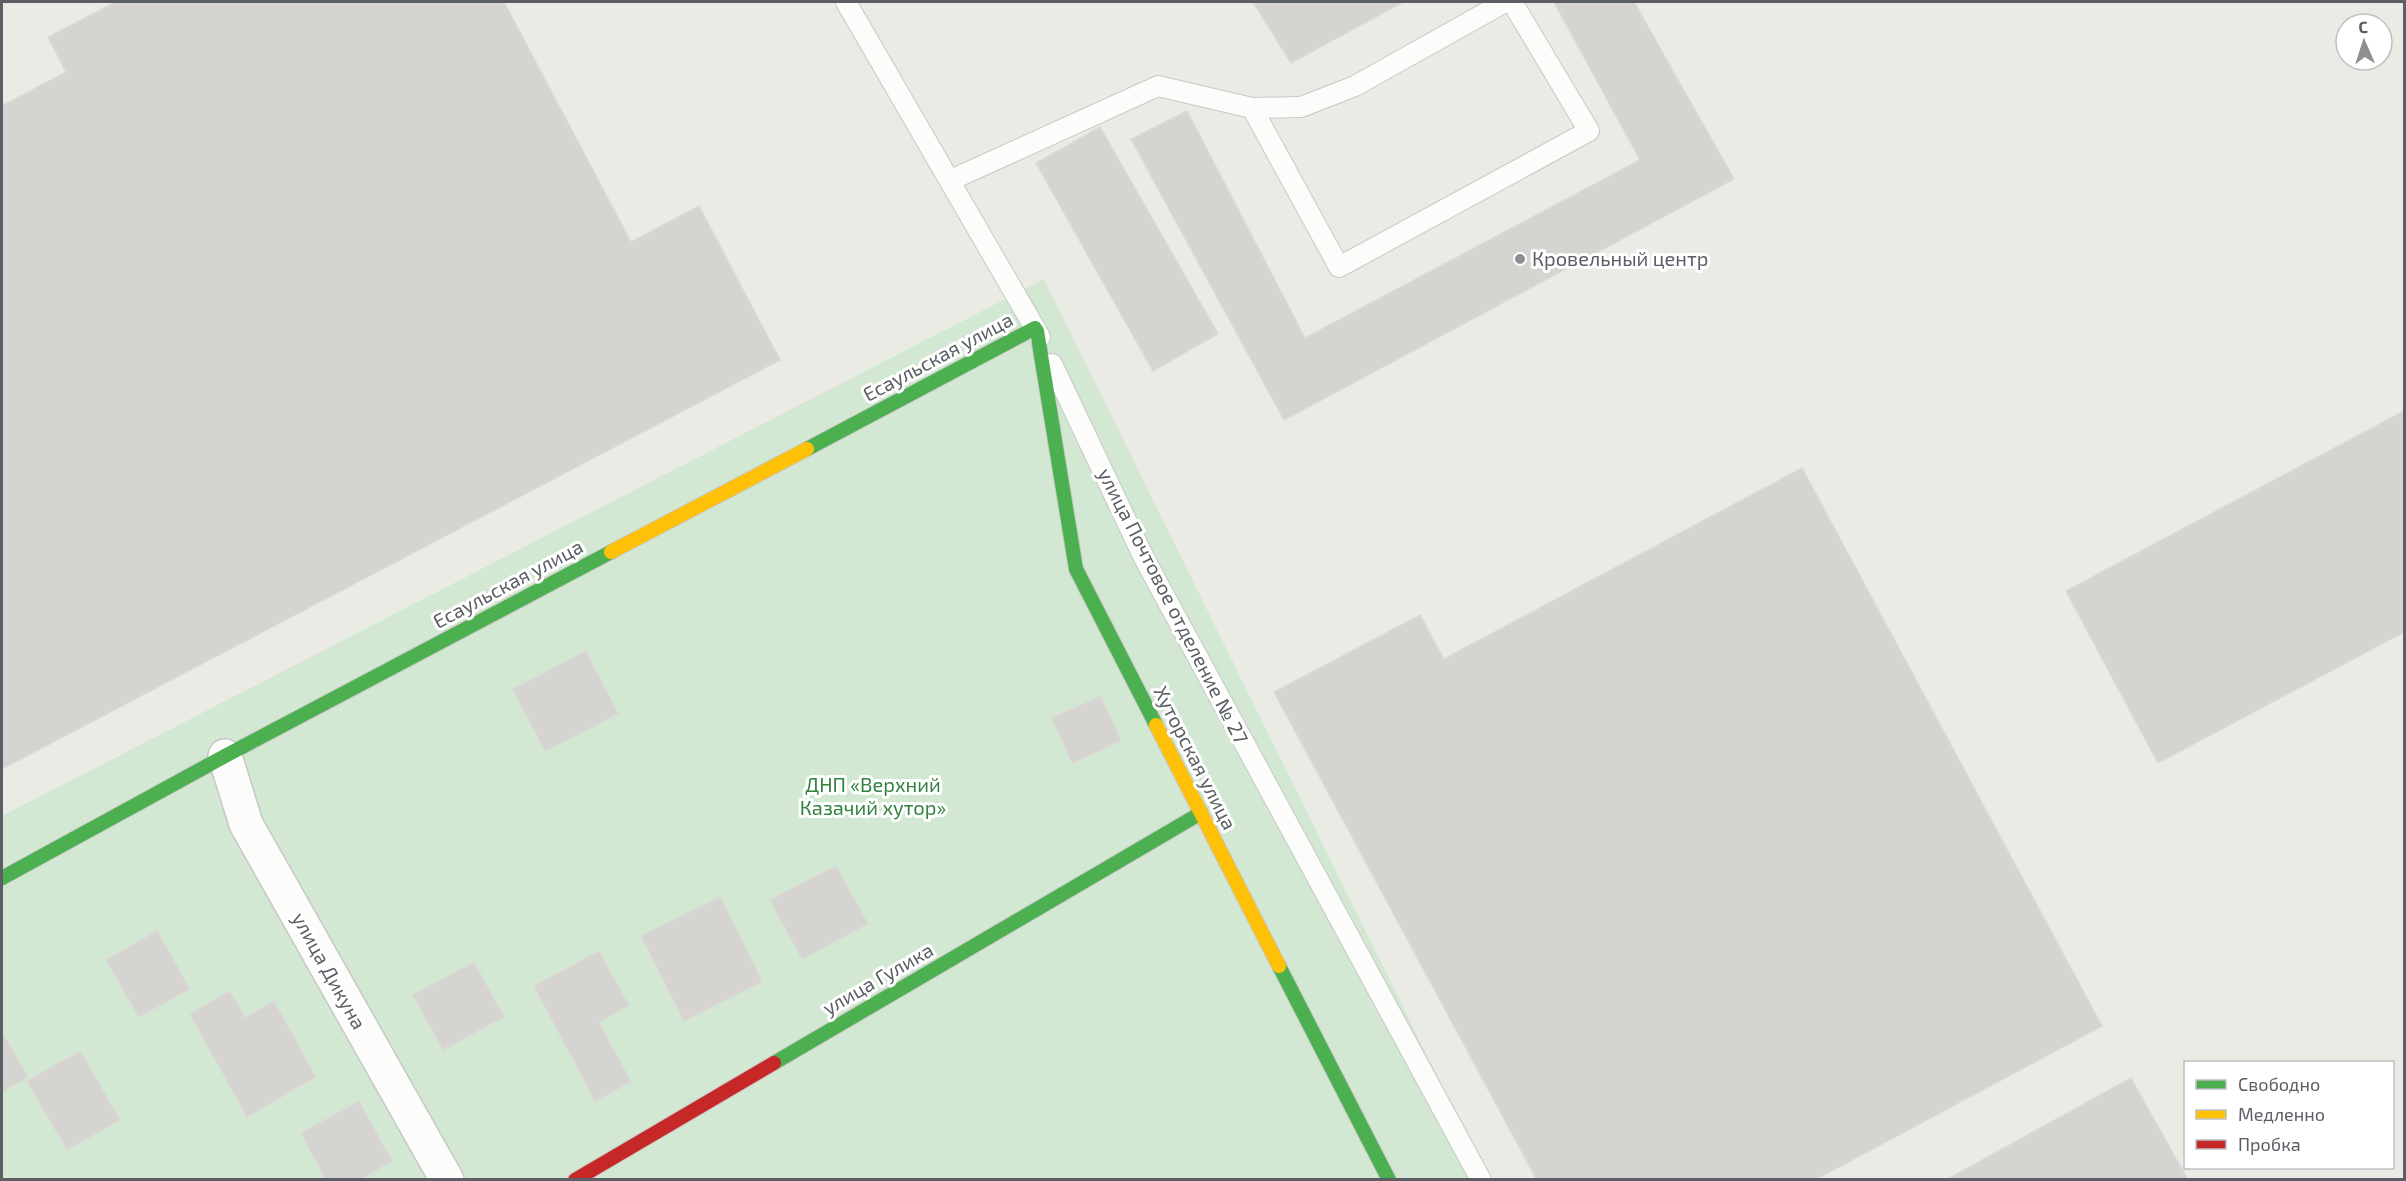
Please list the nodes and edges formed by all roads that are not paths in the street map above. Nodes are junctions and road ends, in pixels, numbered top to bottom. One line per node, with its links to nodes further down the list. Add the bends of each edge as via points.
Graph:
1 (846, 2): 5 (lane, улица Почтовое отделение № 27)
2 (1505, 2): 4 (lane, via 1354,86 1301,107)
3 (1512, 2): 4 (lane, via 1589,131 1339,267)
4 (1252, 108): 5 (lane, via 1158,86)
5 (951, 180): 6 (lane, улица Почтовое отделение № 27)
6 (1036, 330): 7 (street, Есаульская улица); 8 (street, Хуторская улица, via 1076,569); 13 (lane, улица Почтовое отделение № 27, via 1144,558)
7 (225, 756): 9 (street, Есаульская улица); 10 (street, улица Дикуна, via 246,824)
8 (1201, 813): 11 (street, улица Гулика); 12 (street, Хуторская улица)
9 (2, 878)
10 (447, 1179)
11 (575, 1179)
12 (1389, 1179)
13 (1481, 1179)

